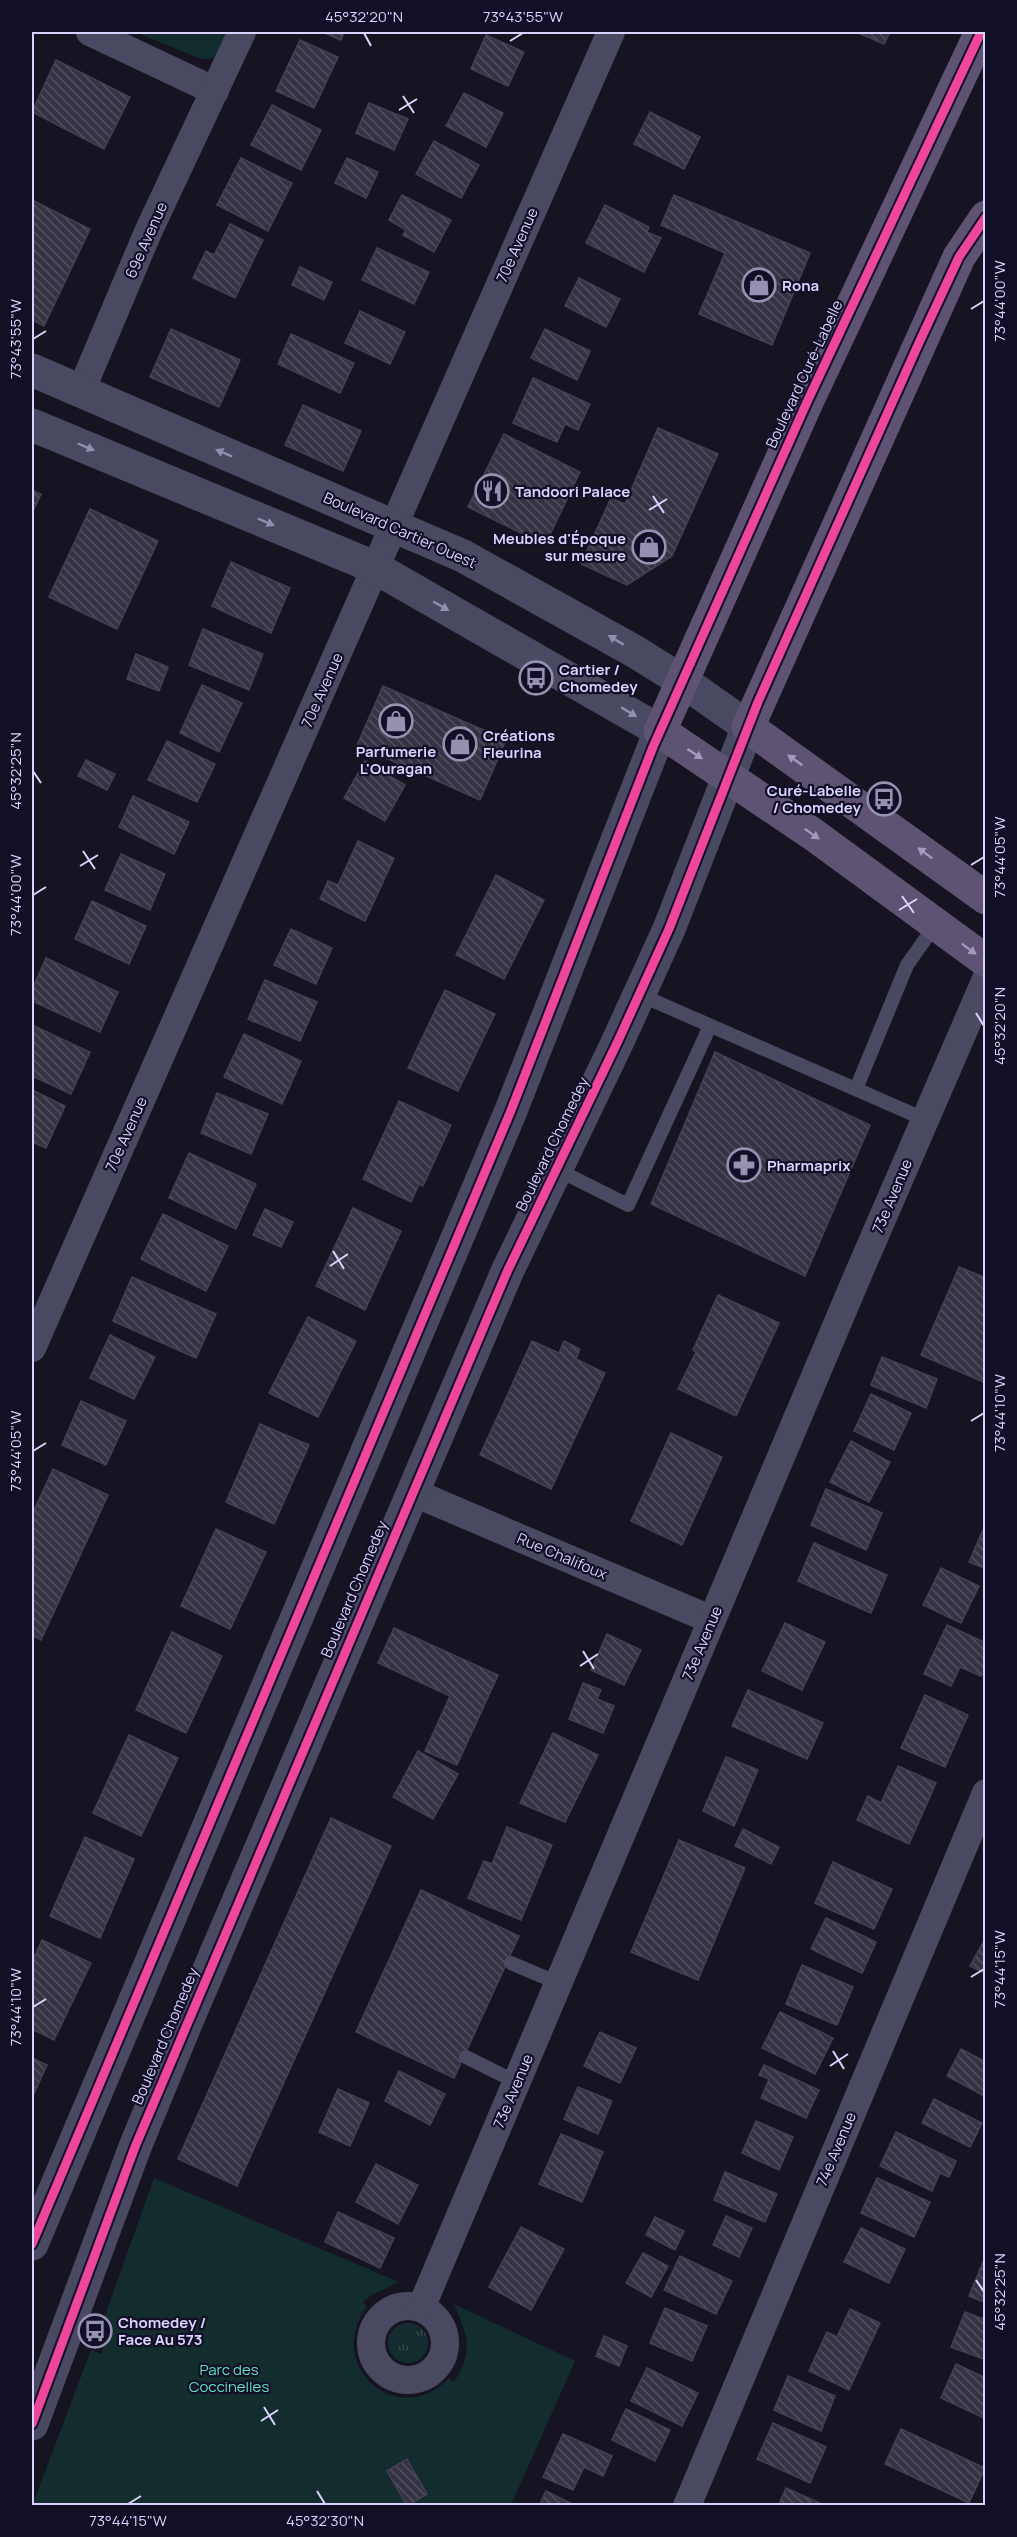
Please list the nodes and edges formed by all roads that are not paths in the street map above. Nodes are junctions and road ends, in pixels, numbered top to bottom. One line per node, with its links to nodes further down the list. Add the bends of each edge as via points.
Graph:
1 (90, 32): 5 (street)
2 (242, 32): 5 (street, 69e Avenue)
3 (611, 32): 10 (street, 70e Avenue)
4 (981, 32): 12 (main road, Boulevard Curé-Labelle, via 807,402)
5 (215, 91): 8 (street, 69e Avenue, via 148,232)
6 (986, 217): 13 (main road, via 955,267)
7 (32, 370): 8 (street, Boulevard Cartier Ouest)
8 (81, 391): 10 (street, Boulevard Cartier Ouest, one-way to 8)
9 (32, 425): 11 (street, one-way to 11)
10 (393, 526): 11 (street, 70e Avenue); 12 (street, Boulevard Cartier Ouest, one-way to 10, via 513,582)
11 (374, 567): 14 (street, one-way to 14); 25 (street, 70e Avenue)
12 (684, 682): 13 (street, Boulevard Cartier Ouest); 14 (main road, Boulevard Curé-Labelle)
13 (748, 727): 15 (street); 16 (main road, one-way to 13)
14 (660, 731): 15 (main road, one-way to 15); 33 (street, via 510,1113)
15 (729, 776): 17 (main road, one-way to 17); 20 (street, Boulevard Chomedey, via 690,880)
16 (986, 898)
17 (936, 924): 18 (main road, one-way to 18); 22 (lane, via 907,965)
18 (986, 962)
19 (986, 979): 23 (street, 73e Avenue)
20 (638, 994): 21 (lane); 24 (street, Boulevard Chomedey)
21 (710, 1026): 22 (lane); 24 (lane, via 628,1205)
22 (856, 1089): 23 (lane)
23 (924, 1119): 27 (street, 73e Avenue)
24 (556, 1169): 26 (street, Boulevard Chomedey)
25 (32, 1347)
26 (412, 1492): 27 (street, Rue Chalifoux); 35 (street, Boulevard Chomedey, via 135,2147)
27 (712, 1620): 30 (street, 73e Avenue)
28 (986, 1793): 36 (street, 74e Avenue)
29 (511, 1963): 30 (lane)
30 (558, 1983): 32 (street, 73e Avenue)
31 (466, 2057): 32 (lane)
32 (516, 2082): 34 (street, 73e Avenue)
33 (32, 2244)
34 (421, 2308)
35 (32, 2424)
36 (687, 2505)

